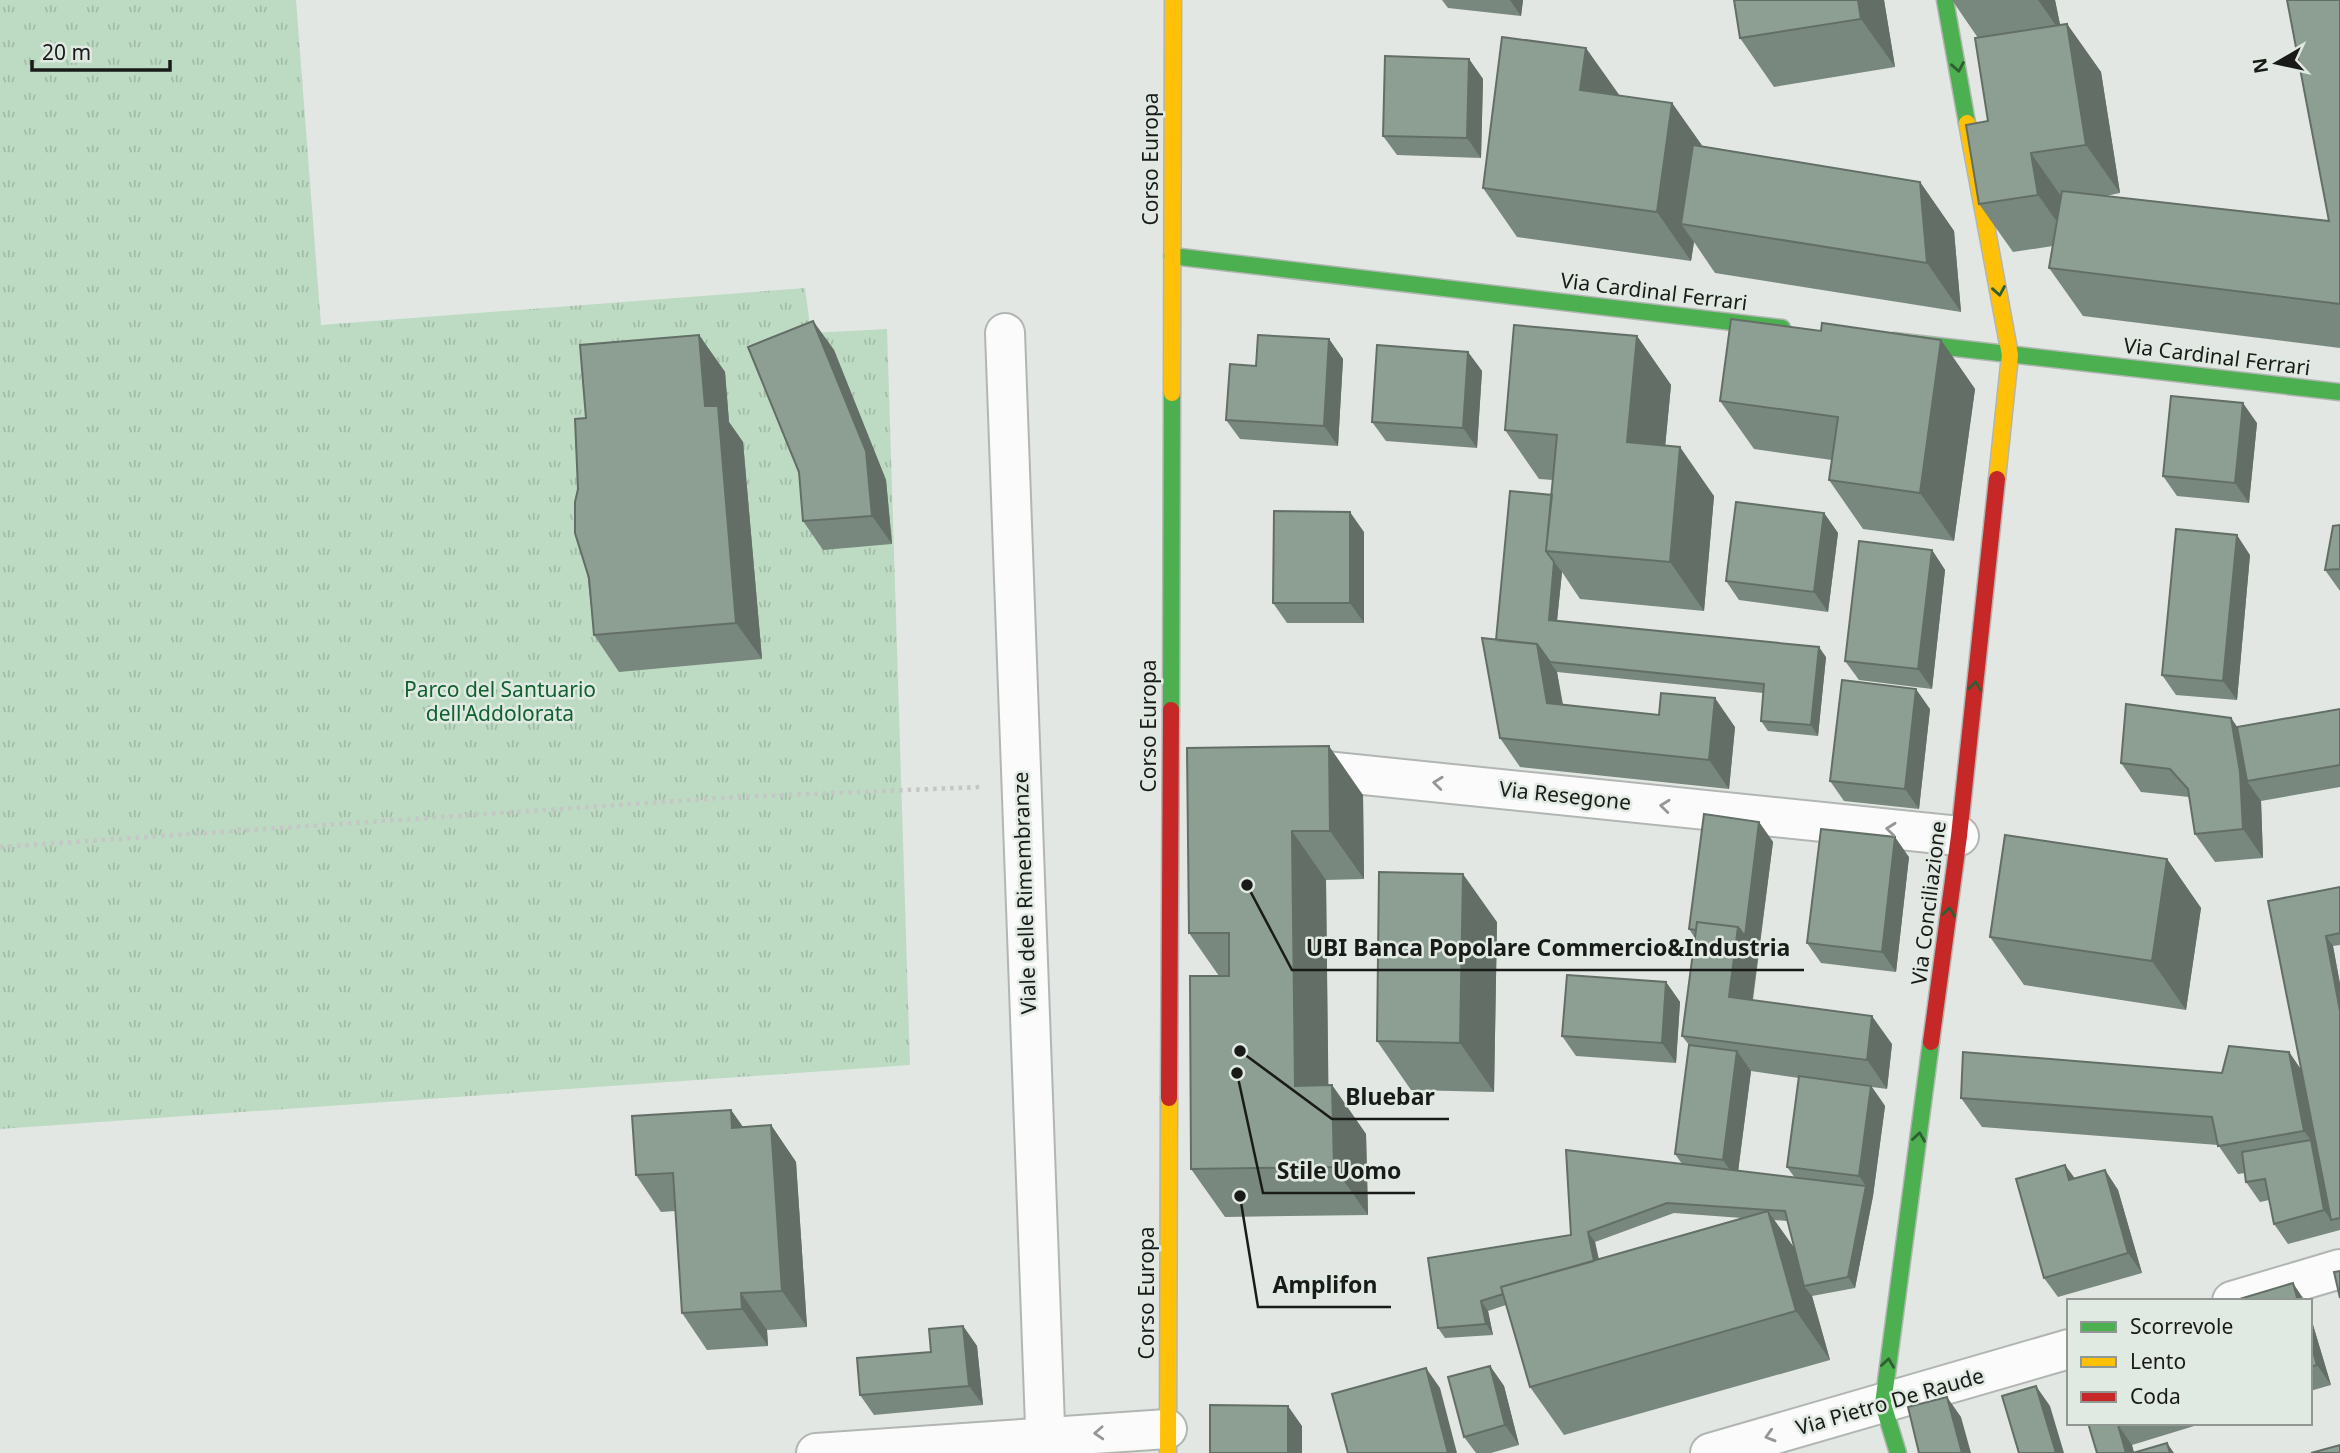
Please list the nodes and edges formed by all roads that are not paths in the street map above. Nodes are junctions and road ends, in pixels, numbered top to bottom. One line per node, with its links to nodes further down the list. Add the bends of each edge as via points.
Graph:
1 (1173, 0): 3 (street, Corso Europa)
2 (1945, 0): 7 (street, Via Conciliazione, one-way to 7)
3 (1172, 256): 4 (street, Via Cardinal Ferrari); 9 (street, Corso Europa)
4 (1794, 330)
5 (1004, 333): 18 (street, Viale delle Rimembranze)
6 (1878, 339): 7 (street, Via Cardinal Ferrari)
7 (2010, 355): 8 (street, Via Cardinal Ferrari); 12 (street, Via Conciliazione, one-way to 7)
8 (2340, 393)
9 (1170, 755): 10 (street); 17 (street, Corso Europa)
10 (1212, 759)
11 (1267, 765): 12 (street, Via Resegone, one-way to 11)
12 (1959, 836): 16 (street, Via Conciliazione, one-way to 12)
13 (2340, 1269): 14 (street)
14 (2239, 1299)
15 (2067, 1350): 16 (street, Via Pietro De Raude)
16 (1883, 1404): 20 (street, Via Pietro De Raude, one-way to 20); 21 (street, Via Conciliazione)
17 (1167, 1441): 18 (street, one-way to 18)
18 (1046, 1445): 19 (street)
19 (816, 1453)
20 (1710, 1453)
21 (1898, 1453)

